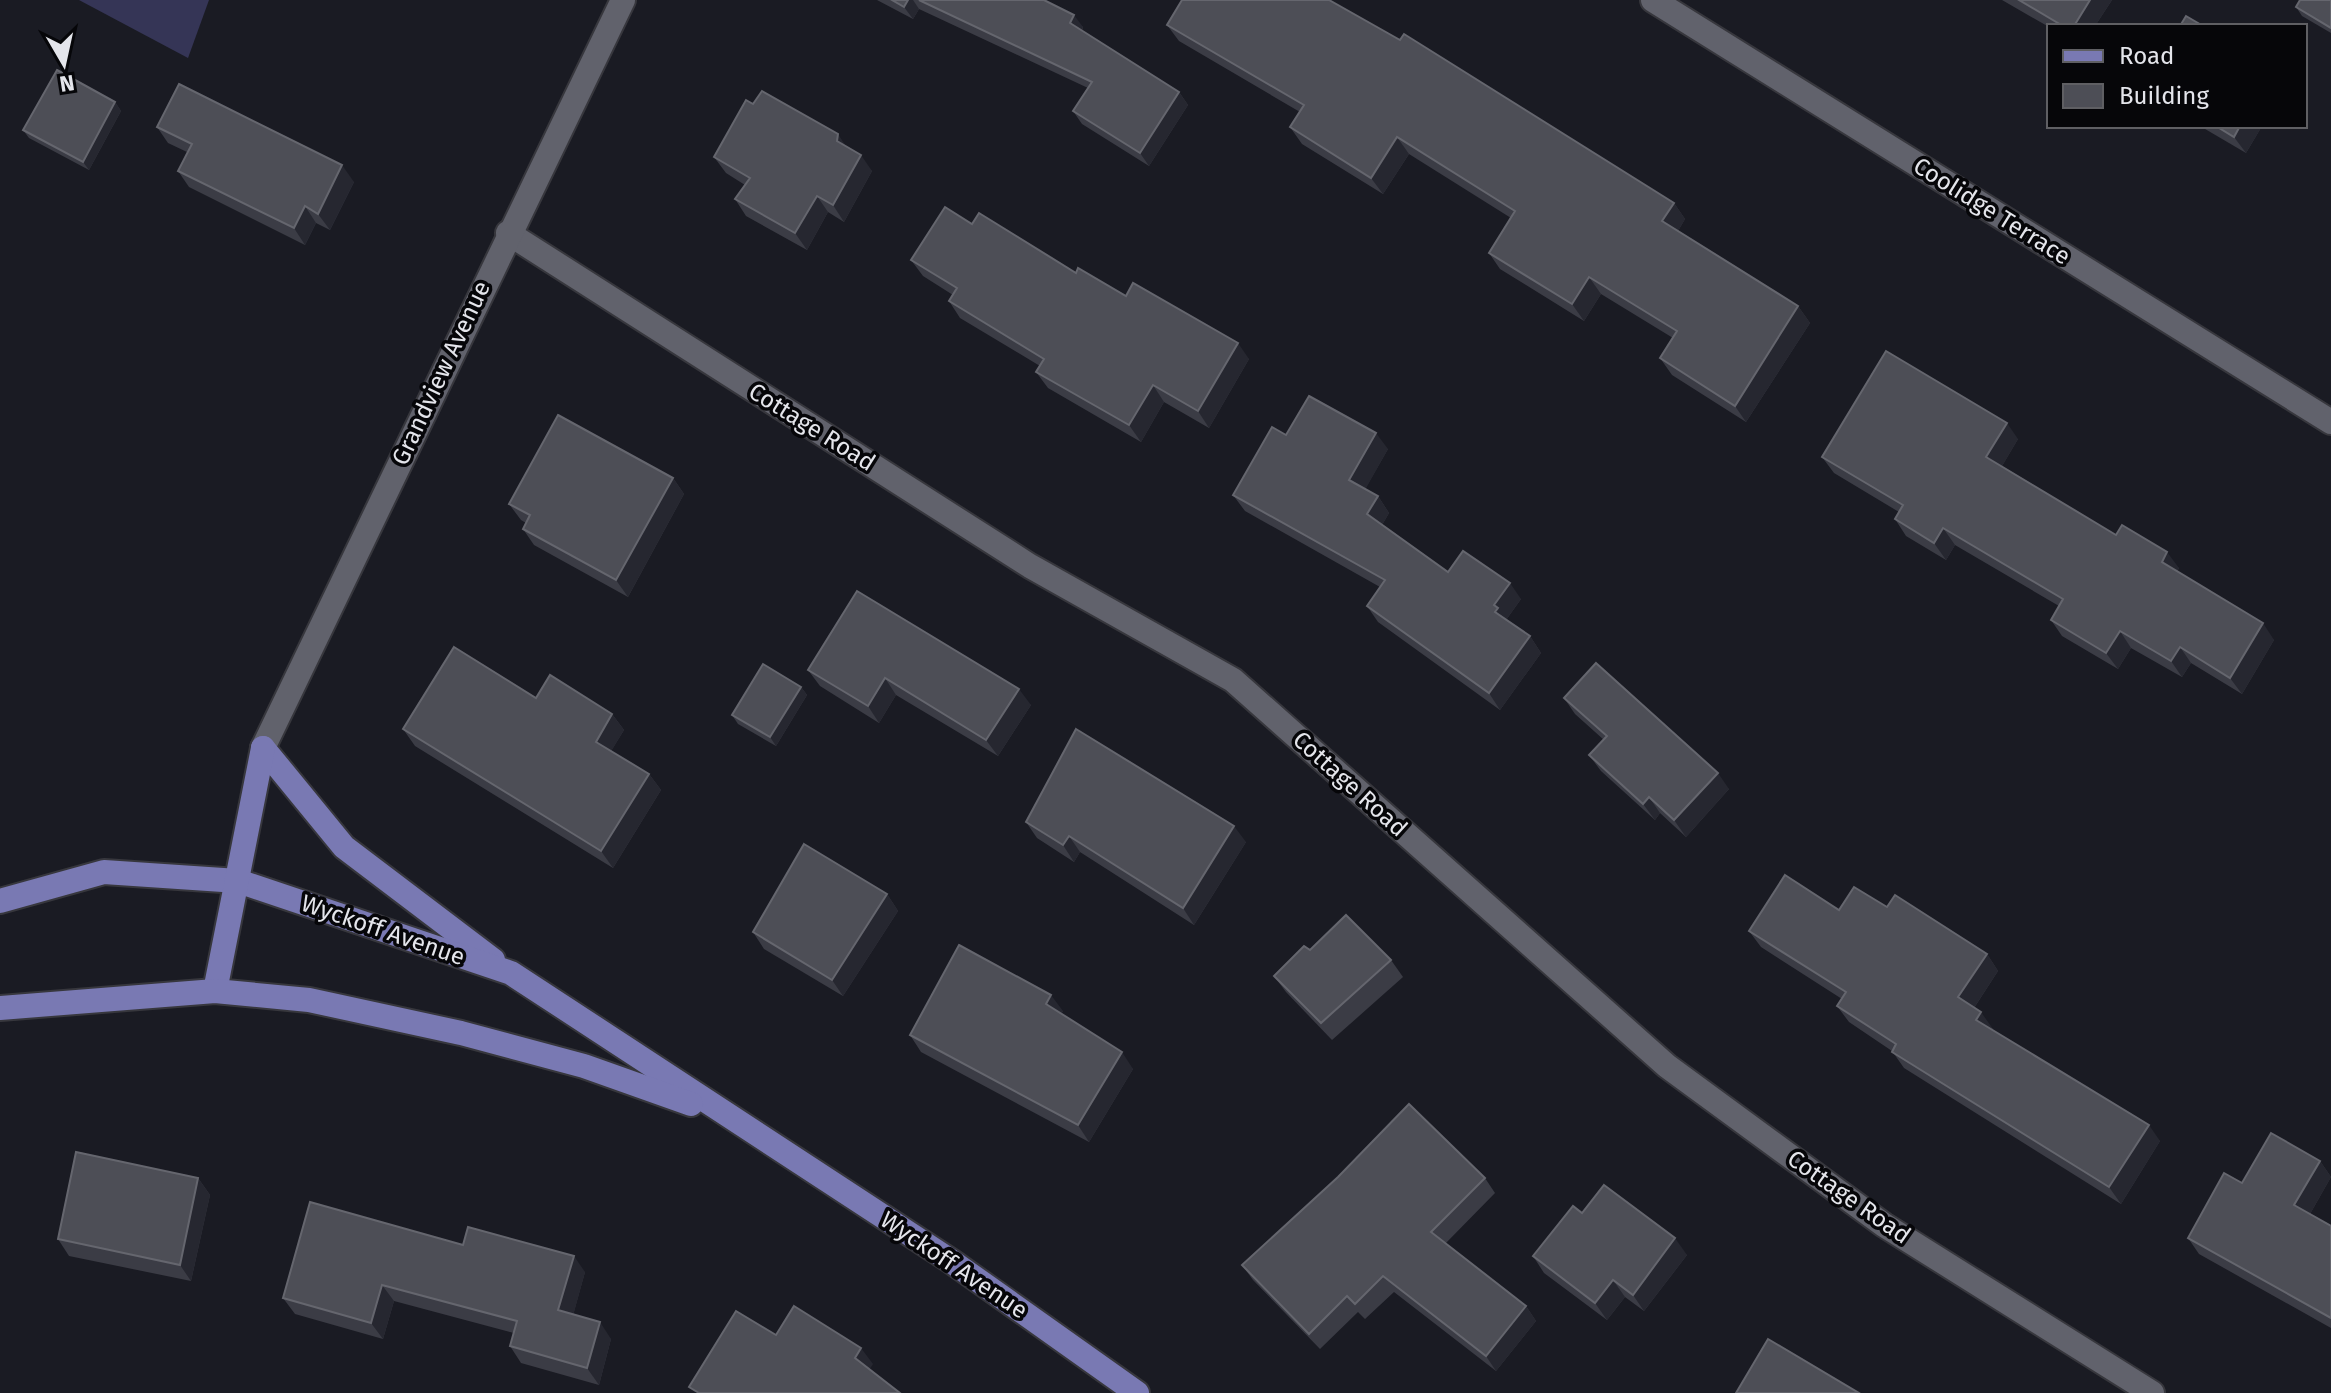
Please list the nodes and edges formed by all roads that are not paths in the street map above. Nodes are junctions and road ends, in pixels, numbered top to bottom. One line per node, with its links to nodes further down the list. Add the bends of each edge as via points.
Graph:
1 (623, 0): 3 (street, Grandview Avenue)
2 (1653, 0): 4 (street, Coolidge Terrace)
3 (508, 233): 5 (street, Grandview Avenue); 13 (street, Cottage Road, via 1030,566 1233,680 1667,1066 1884,1225)
4 (2331, 422)
5 (263, 748): 6 (main road); 8 (main road, via 344,847)
6 (238, 881): 7 (main road, Wyckoff Avenue, via 104,872); 8 (main road, Wyckoff Avenue); 9 (main road)
7 (0, 901)
8 (511, 973): 11 (main road, Wyckoff Avenue)
9 (215, 991): 10 (main road, Wyckoff Avenue); 11 (main road, Wyckoff Avenue, via 309,1000 461,1033 584,1066)
10 (0, 1008)
11 (727, 1117): 12 (main road, Wyckoff Avenue, via 951,1261)
12 (1137, 1393)
13 (2152, 1393)

